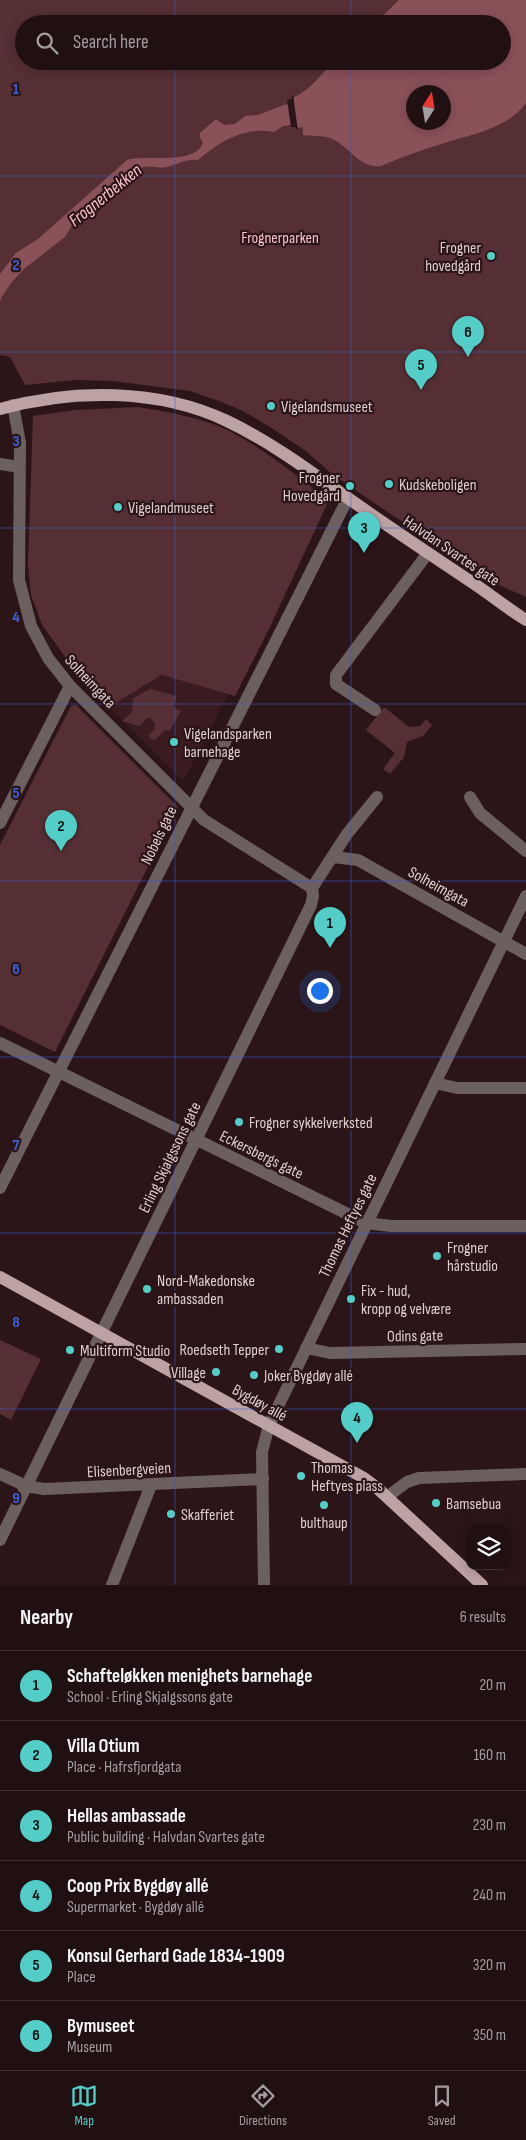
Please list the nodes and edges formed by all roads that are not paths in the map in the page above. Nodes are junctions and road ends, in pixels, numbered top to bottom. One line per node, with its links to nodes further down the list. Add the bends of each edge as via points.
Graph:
1 (13, 405): 2 (main road, Halvdan Svartes gate); 4 (street, Solheimgata, via 20,443); 5 (main road, Halvdan Svartes gate, via 100,396 181,405 225,420 251,434)
2 (0, 409)
3 (0, 464): 4 (street)
4 (18, 467): 8 (street, Solheimgata, via 19,580 24,604 38,642)
5 (348, 498): 6 (main road, Halvdan Svartes gate); 12 (street, Nobels gate)
6 (428, 553): 7 (main road, Halvdan Svartes gate); 9 (street, via 336,675 336,684)
7 (526, 620)
8 (70, 686): 12 (street, Solheimgata); 13 (street)
9 (375, 710)
10 (378, 797): 15 (street, Erling Skjalgssons gate, via 347,834)
11 (470, 797): 14 (street, via 480,813)
12 (191, 807): 16 (street, Solheimgata, via 204,820); 21 (street, Nobels gate)
13 (0, 823)
14 (526, 851)
15 (333, 857): 16 (street, Erling Skjalgssons gate); 18 (street, Solheimgata, via 358,860)
16 (312, 888): 24 (street, Erling Skjalgssons gate, via 311,904)
17 (526, 896): 18 (street, Thomas Heftyes gate)
18 (504, 941): 19 (street, Solheimgata); 22 (street, Thomas Heftyes gate)
19 (526, 954)
20 (0, 1043): 21 (street, Eckersbergs gate)
21 (58, 1071): 24 (street, Eckersbergs gate); 25 (street, Nobels gate)
22 (435, 1083): 23 (street, via 457,1088); 26 (street, Thomas Heftyes gate)
23 (526, 1088)
24 (196, 1140): 26 (street, Eckersbergs gate); 29 (street, Erling Skjalgssons gate)
25 (0, 1188)
26 (366, 1223): 27 (street, Eckersbergs gate, via 390,1226); 30 (street, Thomas Heftyes gate)
27 (526, 1226)
28 (0, 1277): 29 (main road, Bygdøy allé)
29 (101, 1333): 32 (main road, Bygdøy allé); 37 (street, Erling Skjalgssons gate)
30 (306, 1348): 31 (street, Odins gate, via 330,1353); 32 (street, Thomas Heftyes gate)
31 (526, 1349)
32 (268, 1425): 35 (street, Thomas Heftyes gate, via 262,1446); 38 (main road, Bygdøy allé, via 364,1478)
33 (0, 1474): 37 (street, Elisenbergveien)
34 (526, 1474): 38 (street, via 419,1478 407,1482)
35 (263, 1479): 36 (street, Elisenbergveien); 41 (street, Thomas Heftyes gate)
36 (151, 1485): 37 (street, Elisenbergveien, via 50,1489); 40 (street)
37 (26, 1486): 39 (street, Erling Skjalgssons gate)
38 (387, 1497): 42 (main road, Bygdøy allé)
39 (0, 1540)
40 (112, 1585)
41 (264, 1585)
42 (482, 1585)

